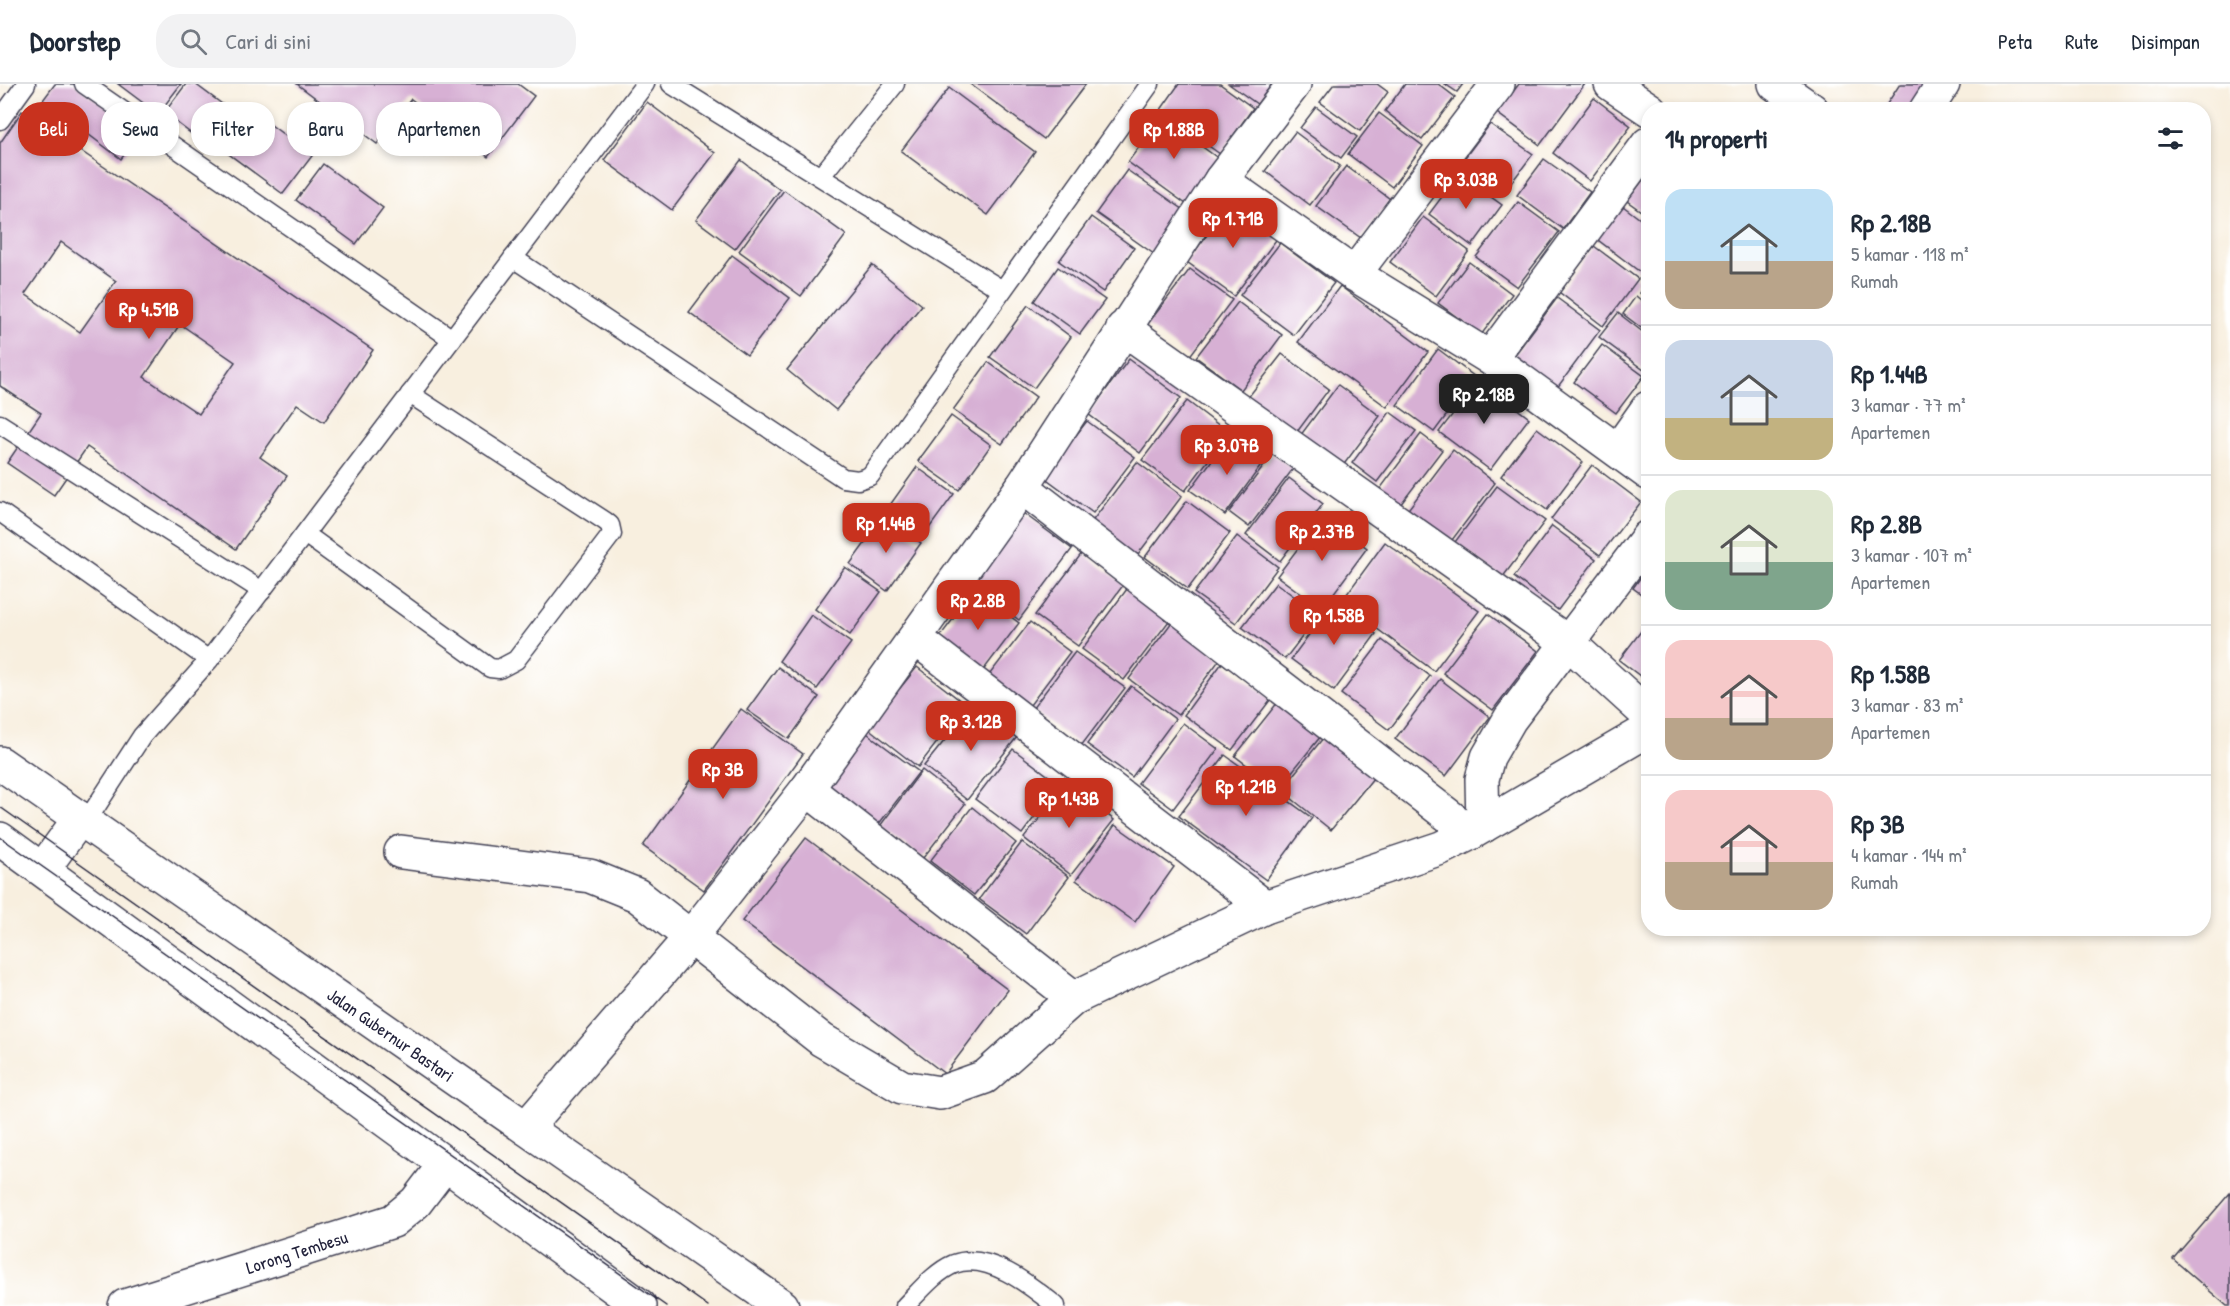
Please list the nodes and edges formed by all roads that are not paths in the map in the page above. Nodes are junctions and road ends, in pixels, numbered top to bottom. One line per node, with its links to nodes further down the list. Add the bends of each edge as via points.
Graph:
1 (26, 84): 15 (lane)
2 (84, 84): 23 (lane)
3 (645, 84): 19 (lane)
4 (671, 84): 17 (lane)
5 (895, 84): 17 (lane)
6 (1150, 84): 21 (lane)
7 (1294, 84): 18 (main road)
8 (1498, 84): 20 (main road)
9 (1611, 84): 14 (main road)
10 (1775, 84): 12 (main road)
11 (1942, 84): 13 (main road)
12 (1801, 102)
13 (1931, 102)
14 (1641, 104)
15 (0, 120)
16 (1641, 153): 24 (main road)
17 (821, 176): 21 (lane)
18 (1221, 180): 20 (main road); 22 (main road)
19 (513, 258): 21 (lane, via 843,478 858,480 870,476); 23 (lane)
20 (1354, 274): 24 (main road)
21 (1002, 290)
22 (1123, 328): 30 (main road); 36 (main road)
23 (452, 339): 25 (lane)
24 (1490, 358): 28 (main road)
25 (410, 394): 32 (lane); 32 (lane, via 605,521 612,534 516,660 499,669 490,668)
26 (1641, 418): 28 (main road)
27 (0, 424): 34 (lane)
28 (1619, 449): 29 (main road)
29 (1641, 467)
30 (1022, 487): 35 (main road); 43 (main road)
31 (0, 512): 37 (lane)
32 (305, 534): 34 (lane)
33 (1641, 546): 36 (main road)
34 (262, 591): 37 (lane)
35 (915, 638): 41 (main road); 47 (main road)
36 (1569, 644): 38 (main road); 43 (main road, via 1510,719 1488,757)
37 (209, 660): 42 (lane, via 142,736)
38 (1641, 709)
39 (1641, 734): 43 (main road)
40 (0, 763): 42 (main road, Jalan Gubernur Bastari)
41 (807, 789): 48 (main road); 49 (main road)
42 (83, 820): 46 (main road); 50 (main road, Jalan Gubernur Bastari)
43 (1477, 830): 47 (main road, via 1441,848)
44 (0, 839): 46 (main road)
45 (400, 852): 48 (main road, via 590,876 637,895)
46 (43, 869): 51 (main road)
47 (1264, 907): 49 (main road)
48 (690, 938): 49 (main road, via 822,1040 902,1087 940,1093 985,1077); 50 (main road)
49 (1074, 998)
50 (526, 1128): 54 (main road, Jalan Gubernur Bastari)
51 (445, 1164): 52 (main road, Lorong Tembesu, via 416,1202 393,1221); 53 (main road)
52 (125, 1306)
53 (640, 1306)
54 (782, 1306)
55 (905, 1306): 56 (lane, via 937,1275 972,1260 995,1265)
56 (1056, 1306)

